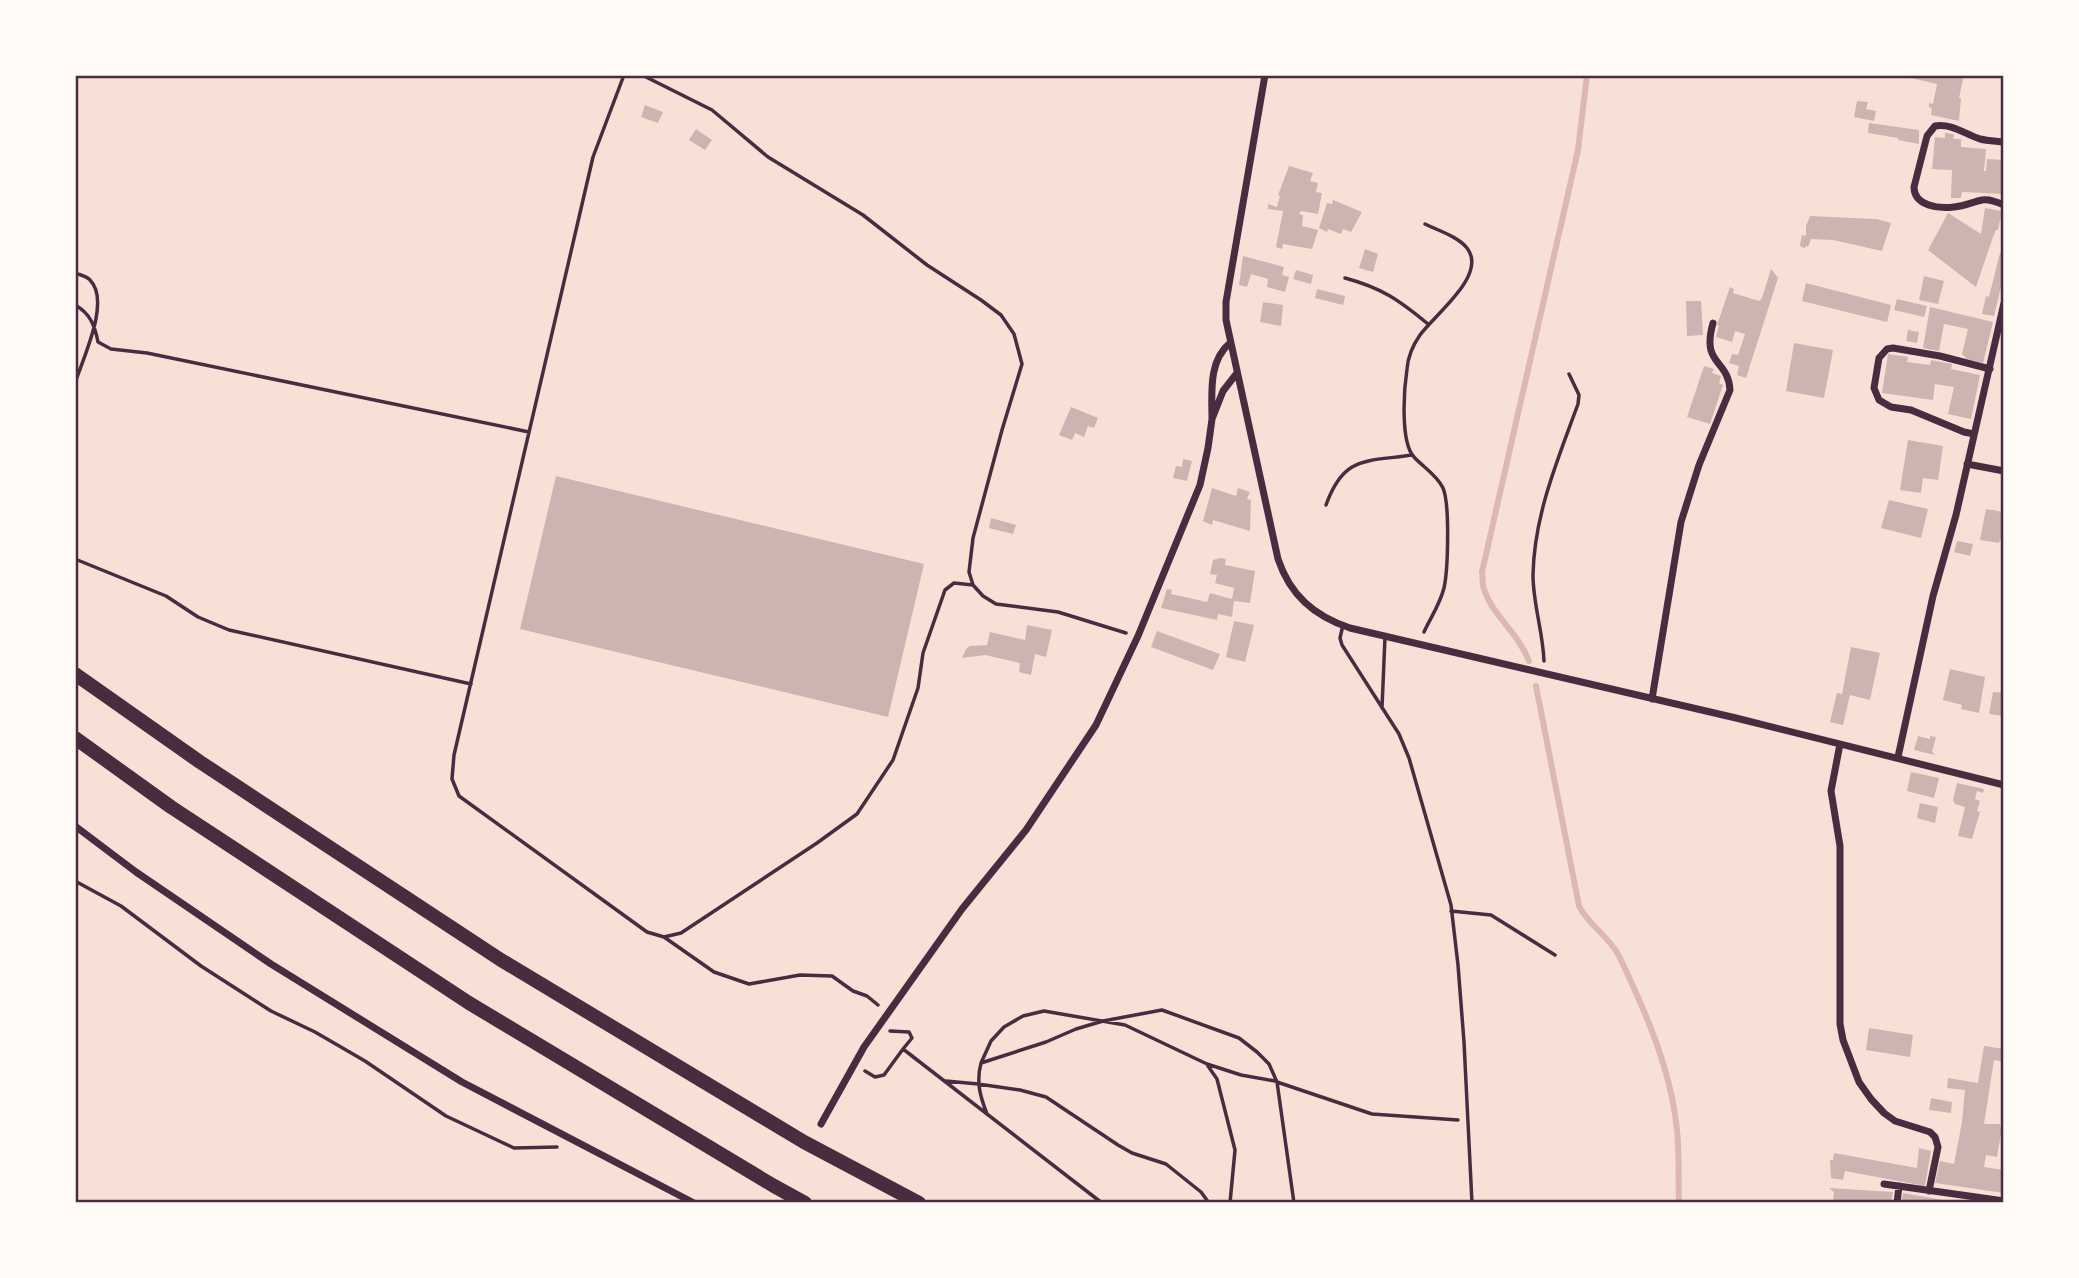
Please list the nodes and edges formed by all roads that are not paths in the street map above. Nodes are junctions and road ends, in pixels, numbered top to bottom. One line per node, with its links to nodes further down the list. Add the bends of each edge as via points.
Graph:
1 (1265, 75): 6 (street, via 1226,302)
2 (2004, 142): 3 (street, via 1935,126 1927,136 1914,187 1918,199 1936,207 1983,200)
3 (2004, 205)
4 (2004, 303): 7 (street)
5 (1713, 323): 18 (street, via 1710,350 1729,380 1730,390 1681,522)
6 (1230, 343): 10 (street); 11 (street, via 1221,352 1213,374)
7 (1994, 347): 8 (street); 9 (street)
8 (2004, 349)
9 (1990, 369): 12 (street); 12 (street, via 1893,348 1879,358 1874,388 1879,400)
10 (1237, 373): 11 (street, via 1223,391); 15 (street, via 1282,571 1310,609)
11 (1212, 419): 27 (street, via 1200,485 1096,725 1033,820 962,909 864,1047)
12 (1974, 434): 13 (street)
13 (1967, 464): 14 (street); 22 (street)
14 (2004, 471)
15 (1343, 625): 16 (street); 19 (lane, via 1342,645)
16 (1385, 637): 18 (street); 19 (lane)
17 (75, 674): 34 (highway, via 500,960 804,1142)
18 (1652, 699): 21 (street)
19 (1382, 708): 25 (lane, via 1409,758)
20 (75, 738): 33 (highway, via 171,807 469,1003)
21 (1840, 744): 22 (street); 30 (street, via 1831,791 1840,846 1841,1032 1855,1073 1871,1100 1895,1121 1922,1128 1935,1137 1938,1147)
22 (1898, 757): 23 (street)
23 (2004, 785)
24 (75, 826): 32 (street, via 271,964 462,1082)
25 (1451, 911): 26 (lane, via 1491,915); 35 (lane)
26 (1555, 955)
27 (821, 1124)
28 (1884, 1184): 29 (street)
29 (1899, 1186): 30 (street); 36 (street)
30 (1929, 1191): 31 (street)
31 (2004, 1201)
32 (694, 1203)
33 (805, 1203)
34 (919, 1203)
35 (1472, 1203)
36 (1897, 1203)

